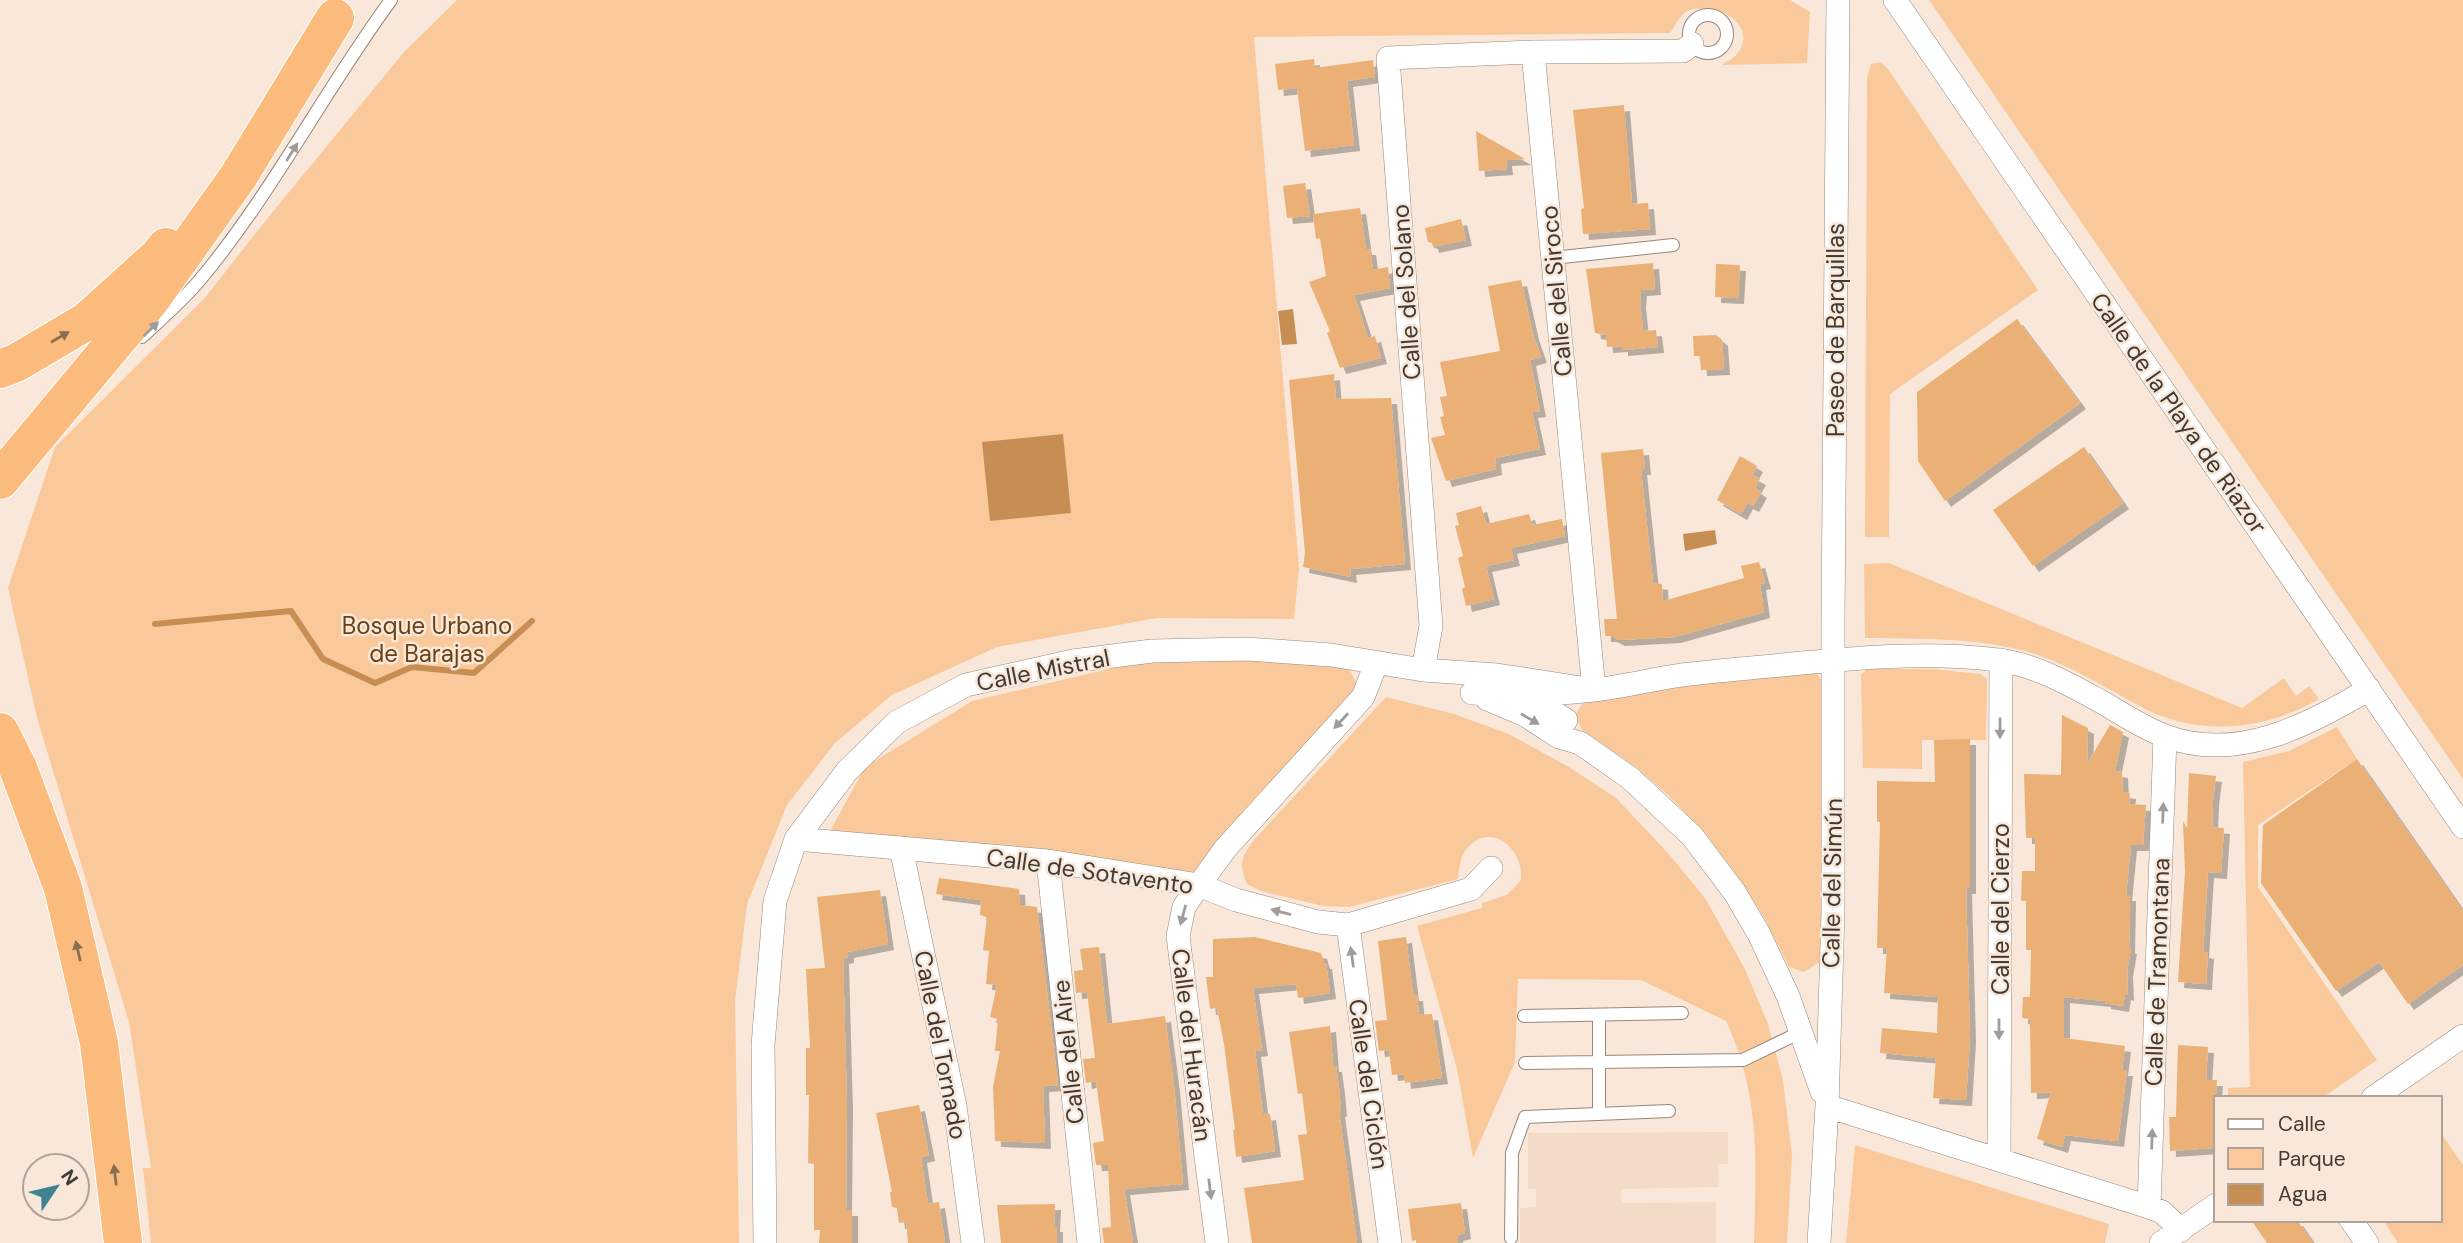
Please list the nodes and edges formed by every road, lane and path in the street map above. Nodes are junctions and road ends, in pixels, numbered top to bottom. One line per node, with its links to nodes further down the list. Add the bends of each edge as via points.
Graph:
1 (391, 0): 9 (lane, one-way to 1, via 207,271 281,171)
2 (1838, 0): 13 (street, Paseo de Barquillas)
3 (1895, 0): 18 (street, Calle de la Playa de Riazor)
4 (341, 9): 11 (highway, one-way to 4, via 87,321 159,256); 12 (highway, via 238,177 151,299)
5 (1692, 44): 6 (street, via 1683,51)
6 (1533, 52): 8 (street, Calle del Siroco); 16 (street, Calle del Solano, via 1388,58 1431,626)
7 (1673, 245): 8 (lane)
8 (1553, 258): 19 (street, Calle del Siroco)
9 (131, 349)
10 (111, 368): 12 (lane)
11 (0, 369)
12 (7, 471)
13 (1832, 660): 14 (street, via 1919,654); 19 (street, via 1682,675); 41 (street, Calle del Simún, via 1833,912)
14 (2000, 660): 24 (street, via 2042,672); 44 (street, Calle del Cierzo, one-way to 44)
15 (1376, 664): 16 (street, Calle Mistral); 27 (street, Calle Mistral, via 1302,652 1152,651 1073,661 966,685 897,722 847,771); 31 (street, Calle del Huracán, one-way to 31, via 1363,697 1225,849)
16 (1423, 670): 17 (street); 20 (street)
17 (1497, 675): 19 (street); 21 (street)
18 (2369, 689): 24 (street, via 2303,726 2271,738 2216,745); 26 (street, Calle de la Playa de Riazor)
19 (1594, 690): 21 (street); 22 (street, via 1572,697)
20 (1472, 693): 21 (street); 25 (street, one-way to 25)
21 (1525, 695): 22 (street)
22 (1566, 720): 25 (street)
23 (0, 732): 50 (highway, one-way to 23, via 99,1043 63,888)
24 (2165, 736): 46 (street, Calle de Tramontana, one-way to 24)
25 (1580, 743): 36 (street, via 1630,778 1692,836 1735,893 1770,956)
26 (2460, 819)
27 (796, 839): 28 (street, Calle de Sotavento); 51 (street, Calle Mistral, via 775,901 763,1045)
28 (901, 848): 29 (street, Calle de Sotavento); 52 (street, Calle del Tornado, via 955,1106)
29 (1048, 861): 31 (street, Calle de Sotavento); 53 (street, Calle del Aire)
30 (1492, 868): 32 (street, Calle de Sotavento, via 1471,889)
31 (1199, 885): 32 (street, Calle de Sotavento, one-way to 31, via 1318,922 1236,900); 54 (street, Calle del Huracán, one-way to 54, via 1184,907 1178,936)
32 (1348, 925): 55 (street, Calle del Ciclón, one-way to 32)
33 (1682, 1013): 34 (lane)
34 (1599, 1015): 35 (lane); 38 (lane)
35 (1524, 1016)
36 (1801, 1032): 38 (lane, via 1743,1059); 41 (street)
37 (2463, 1036): 40 (street)
38 (1598, 1061): 39 (lane); 43 (lane)
39 (1525, 1063)
40 (2376, 1096)
41 (1827, 1106): 44 (street); 56 (street, Calle del Simún)
42 (1669, 1111): 43 (lane)
43 (1599, 1114): 49 (lane, via 1525,1116 1512,1153)
44 (1999, 1158): 46 (street)
45 (2214, 1206): 48 (street)
46 (2149, 1207): 48 (street, via 2162,1212)
47 (2352, 1222): 58 (street)
48 (2180, 1230): 57 (street)
49 (1511, 1238)
50 (123, 1243)
51 (765, 1243)
52 (973, 1243)
53 (1089, 1243)
54 (1217, 1243)
55 (1390, 1243)
56 (1819, 1243)
57 (2161, 1243)
58 (2367, 1243)

